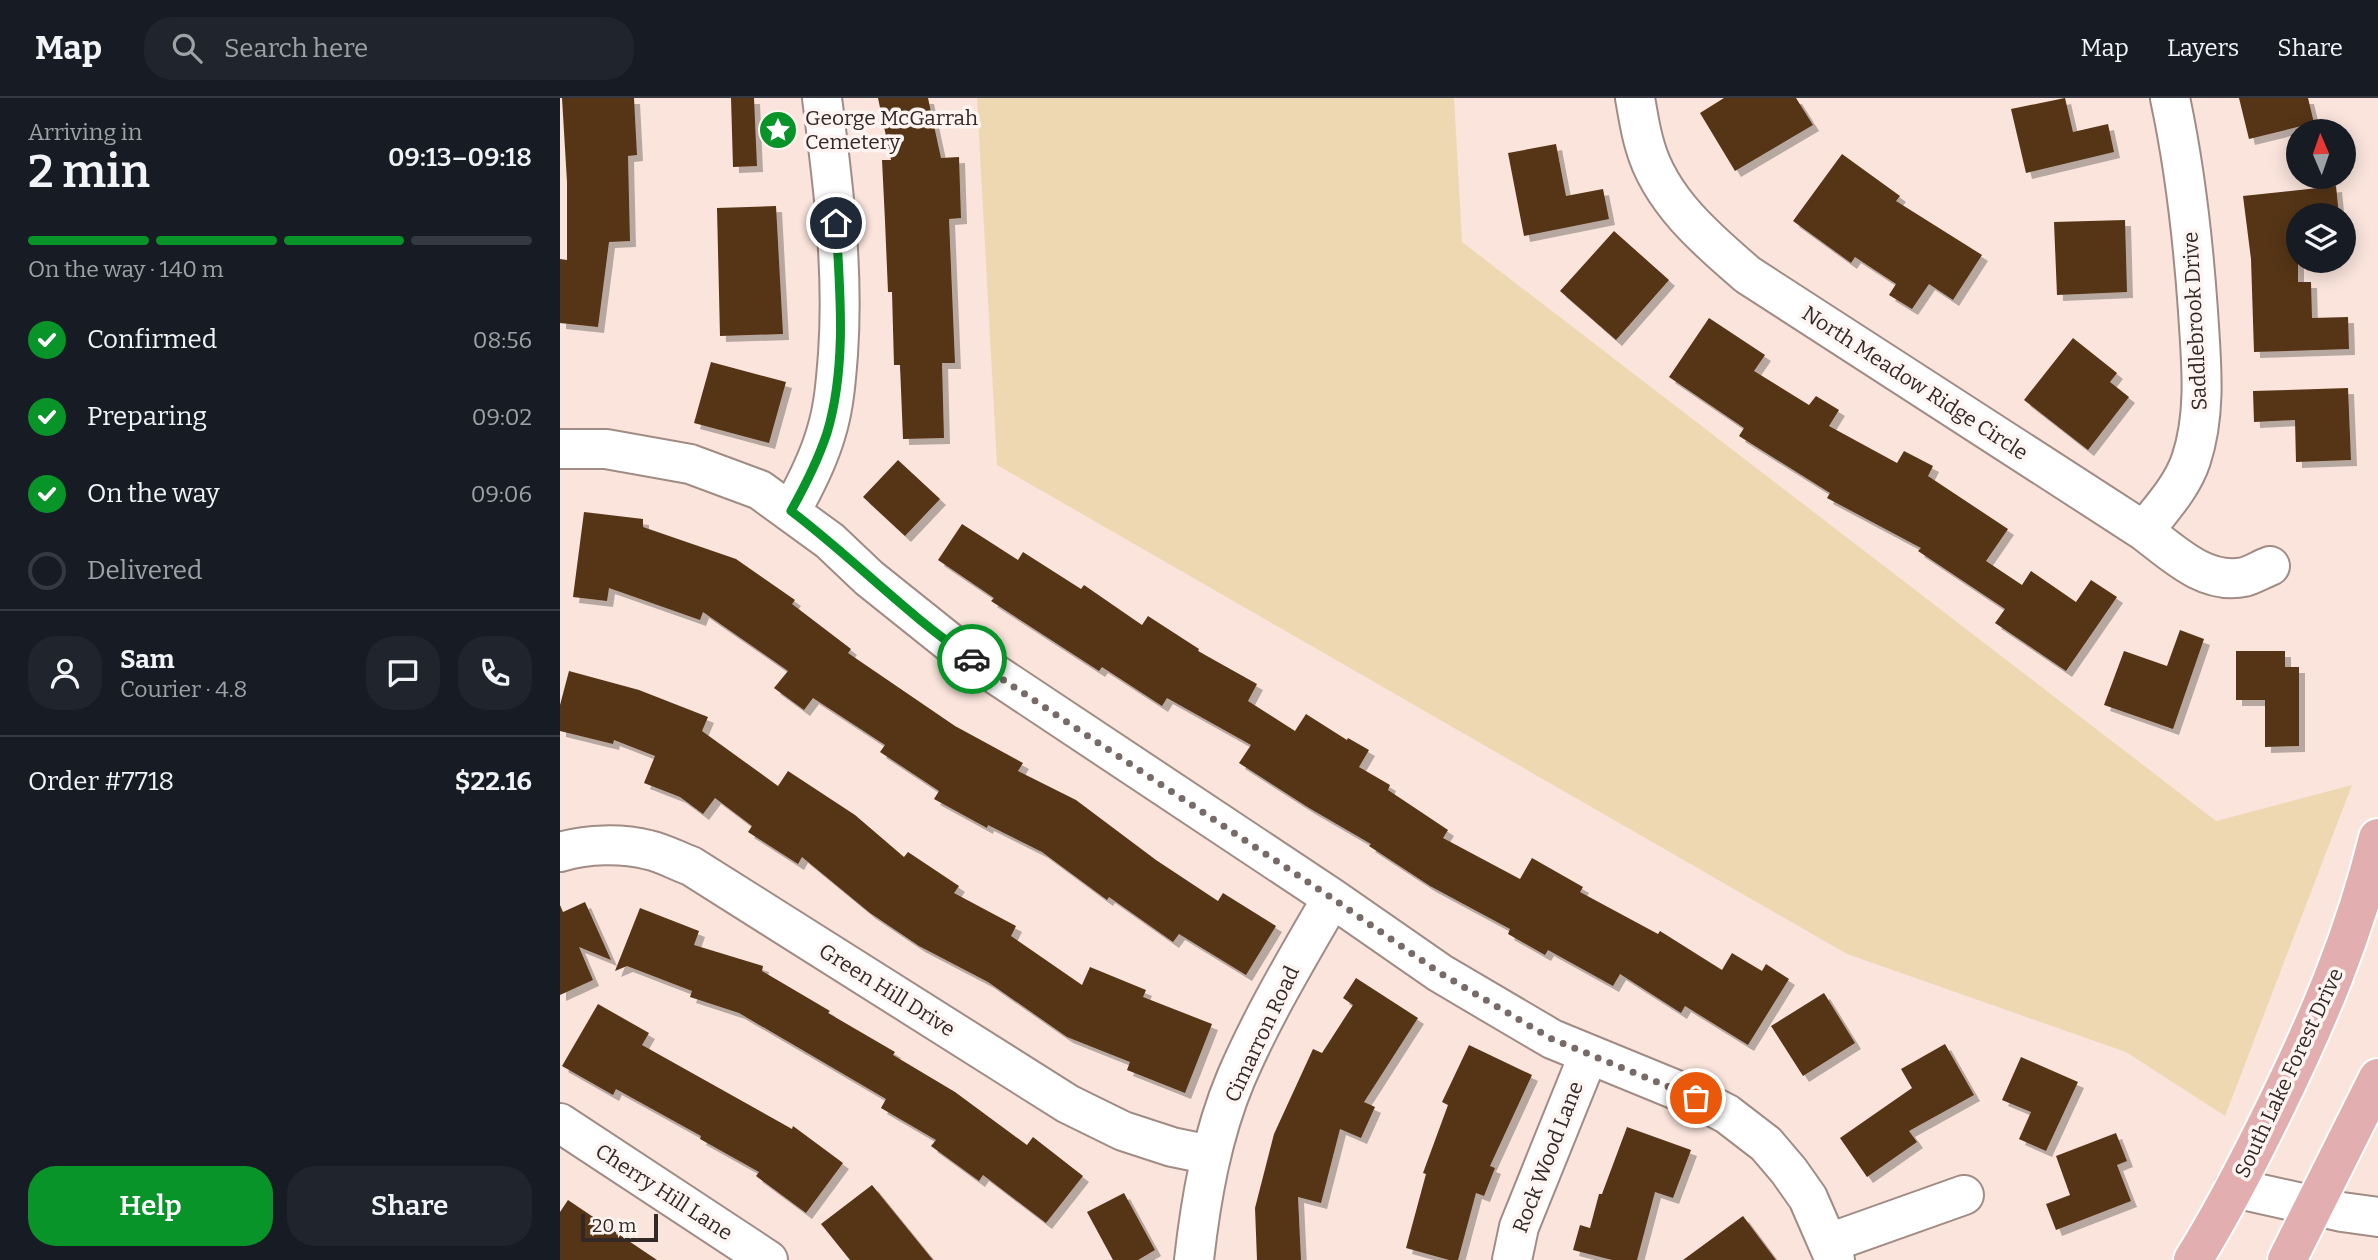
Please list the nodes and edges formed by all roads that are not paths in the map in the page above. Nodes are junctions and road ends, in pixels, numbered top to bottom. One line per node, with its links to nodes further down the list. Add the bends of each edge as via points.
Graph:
1 (822, 98): 5 (street, via 835,199 840,296 835,390 827,432)
2 (1635, 98): 6 (street, North Meadow Ridge Circle, via 1654,170 1701,234 1738,267)
3 (2170, 98): 6 (street, Saddlebrook Drive, via 2193,239 2202,361 2200,422 2191,461 2178,488)
4 (560, 449): 5 (street, via 606,449 690,464 760,490)
5 (791, 511): 10 (street, via 959,650)
6 (2144, 531): 7 (street, North Meadow Ridge Circle, via 2193,568 2219,577 2244,577)
7 (2270, 566)
8 (2378, 838): 15 (main road, South Lake Forest Drive, via 2347,947 2315,1027)
9 (560, 852): 14 (street, Green Hill Drive, via 614,846 649,850 691,866 1068,1104 1123,1131)
10 (1332, 898): 11 (street, via 1440,973); 14 (street, Cimarron Road, via 1268,1010 1235,1080)
11 (1588, 1056): 19 (street, via 1696,1098 1727,1114 1766,1144 1808,1198); 22 (street, Rock Wood Lane, via 1519,1227)
12 (2378, 1078): 17 (main road)
13 (560, 1123): 20 (street, Cherry Hill Lane)
14 (1211, 1155): 21 (street, Cimarron Road)
15 (2234, 1188): 17 (street); 23 (main road, South Lake Forest Drive)
16 (1964, 1195): 19 (street)
17 (2315, 1207): 18 (street); 24 (main road)
18 (2378, 1217)
19 (1832, 1252)
20 (768, 1260)
21 (1194, 1260)
22 (1512, 1260)
23 (2193, 1260)
24 (2287, 1260)

